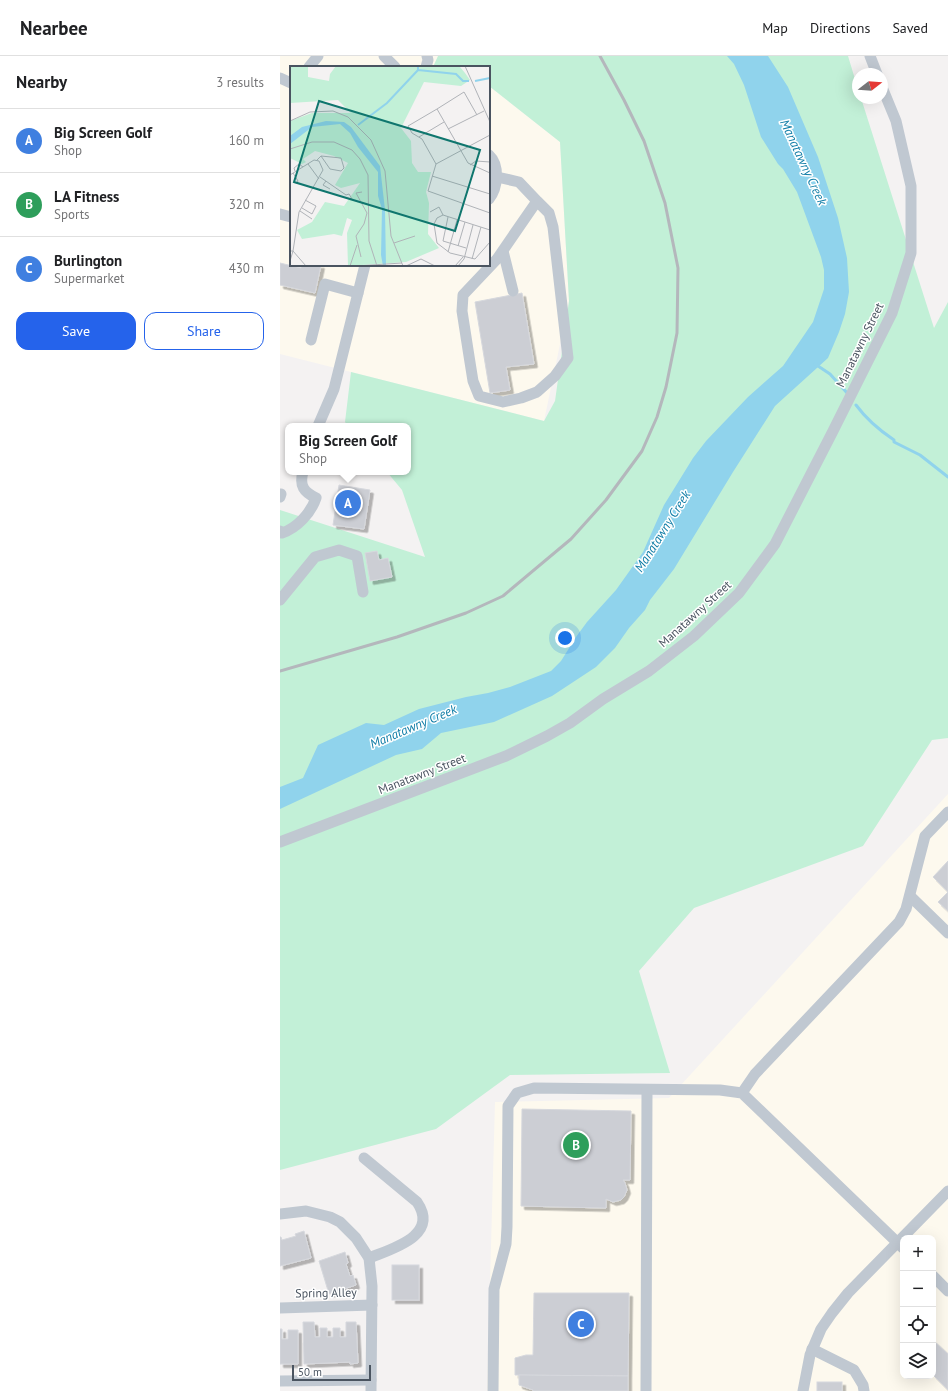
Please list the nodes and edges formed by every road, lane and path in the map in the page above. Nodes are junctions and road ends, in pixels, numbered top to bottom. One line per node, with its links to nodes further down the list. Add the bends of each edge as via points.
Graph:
1 (318, 56): 5 (street)
2 (384, 56): 6 (street)
3 (427, 56): 7 (street)
4 (870, 56): 8 (street)
5 (310, 66)
6 (394, 66)
7 (426, 66)
8 (875, 68)
9 (280, 78): 10 (street)
10 (290, 83)
11 (888, 101): 29 (street, Manatawny Street, via 896,121 911,186 911,253 892,313 847,403 775,544 739,593 694,636 648,671 548,736 506,756)
12 (490, 155): 13 (street)
13 (497, 177): 14 (street); 15 (street, via 519,182)
14 (490, 198)
15 (537, 201): 18 (street); 18 (street, via 549,213 553,227 568,358 555,376 537,392 503,402 479,396 473,381 462,311 463,295)
16 (280, 214): 17 (street)
17 (290, 217)
18 (503, 251): 20 (street)
19 (365, 266): 21 (street)
20 (513, 291)
21 (358, 293): 22 (street, via 325,284); 23 (street, via 334,389)
22 (311, 340)
23 (319, 423)
24 (302, 475): 25 (street, via 303,489 316,498 315,503 289,530 282,533)
25 (280, 531)
26 (363, 592): 27 (street, via 356,556 339,550 315,557)
27 (280, 600)
28 (948, 812): 30 (street, via 925,836)
29 (280, 842)
30 (910, 896): 31 (street); 33 (street, via 898,922 755,1074)
31 (948, 932)
32 (647, 1090): 33 (street, via 720,1090); 49 (street, via 534,1088 517,1093 508,1106 506,1244 494,1289); 50 (street)
33 (742, 1093): 38 (street)
34 (364, 1158): 40 (street, via 417,1202 422,1212 421,1228 412,1239)
35 (948, 1190): 37 (street)
36 (280, 1214): 40 (street, via 306,1211 330,1217 340,1222 356,1238)
37 (910, 1235)
38 (900, 1244)
39 (900, 1246): 45 (street, via 848,1294 821,1329)
40 (369, 1258): 43 (street)
41 (936, 1279): 42 (street)
42 (948, 1291)
43 (372, 1305): 44 (street, Spring Alley); 46 (street)
44 (280, 1308)
45 (812, 1349): 51 (street); 52 (street, via 854,1370)
46 (371, 1380): 47 (street); 48 (street)
47 (280, 1381)
48 (371, 1391)
49 (493, 1391)
50 (646, 1391)
51 (803, 1391)
52 (864, 1391)

